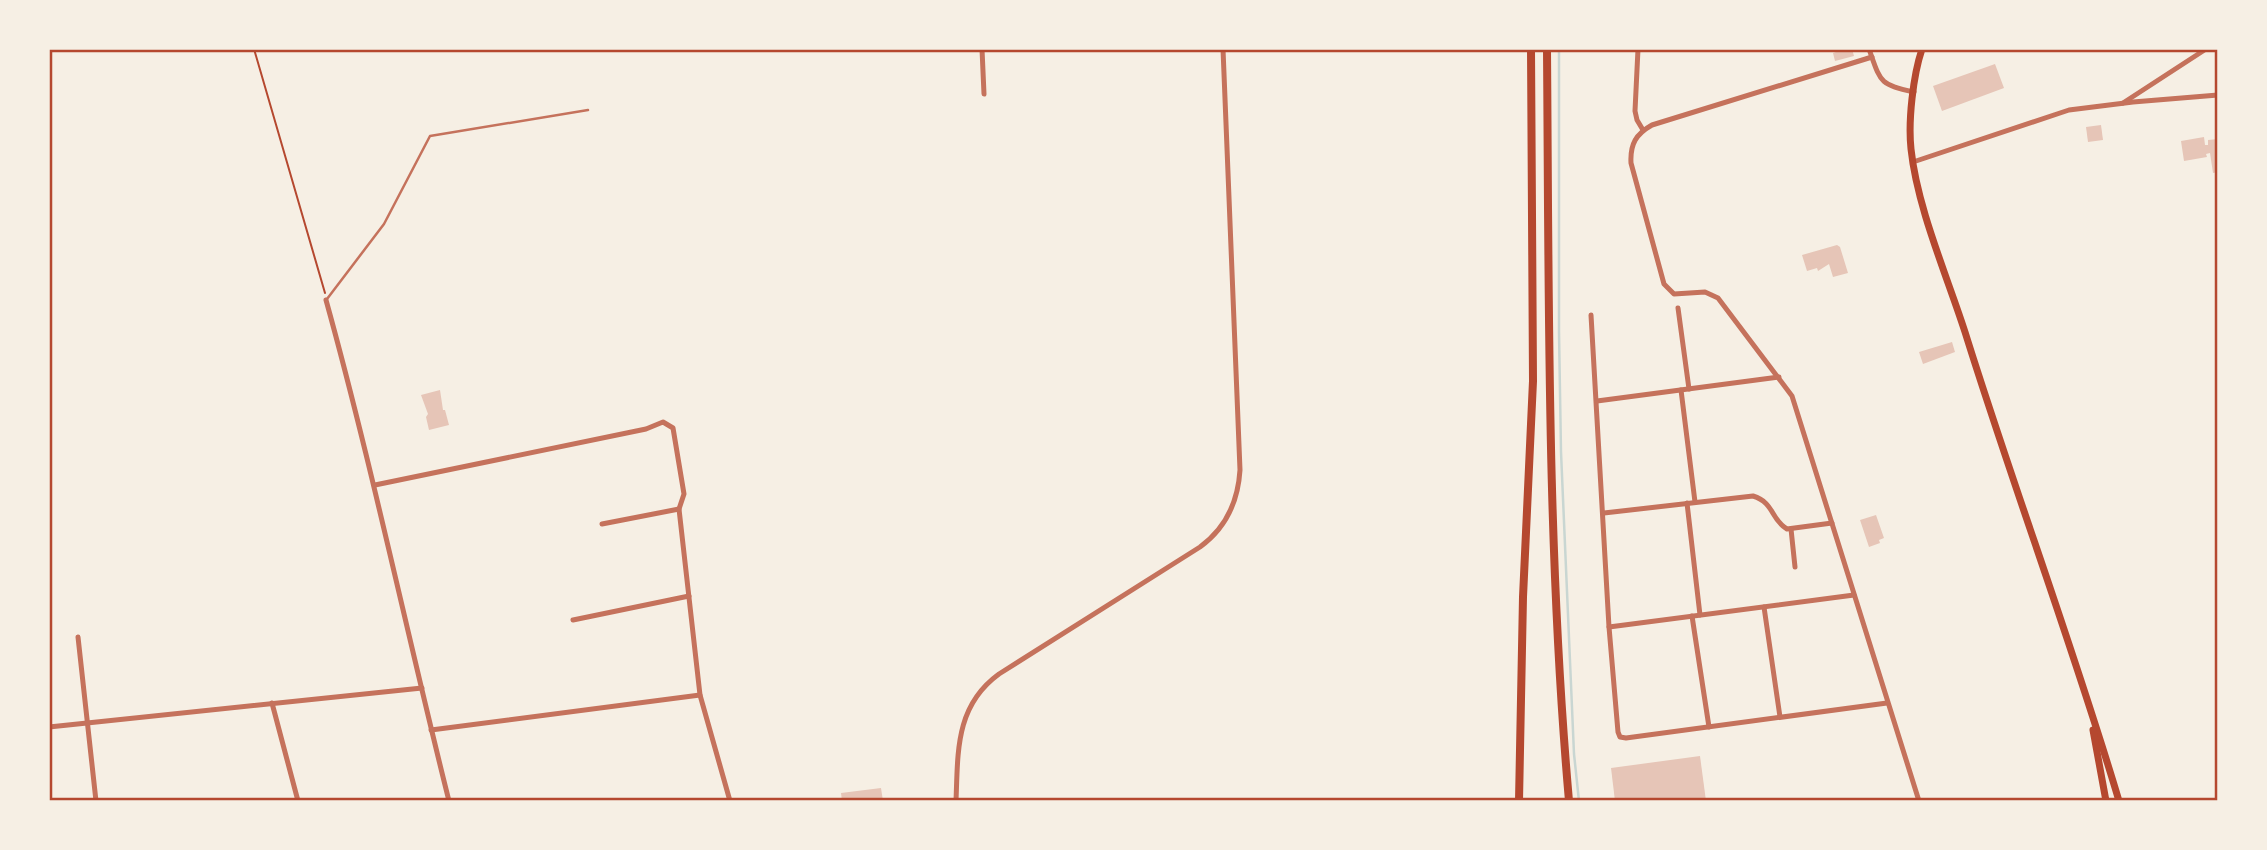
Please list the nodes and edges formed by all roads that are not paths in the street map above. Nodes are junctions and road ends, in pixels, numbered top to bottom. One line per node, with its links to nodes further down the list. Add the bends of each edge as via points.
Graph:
1 (982, 49): 11 (street)
2 (1223, 49): 55 (street, via 1240,470 1233,505 1206,543 985,686 968,709 962,729)
3 (1531, 49): 56 (main road, via 1532,382)
4 (1548, 49): 57 (main road, via 1550,415)
5 (1639, 49): 15 (street, via 1635,111)
6 (1869, 49): 9 (street)
7 (1922, 49): 10 (main road)
8 (2206, 49): 13 (street)
9 (1872, 57): 10 (street, via 1882,82); 15 (street)
10 (1914, 92): 16 (main road)
11 (984, 94)
12 (2218, 95): 13 (street)
13 (2123, 103): 16 (street, via 2068,110)
14 (588, 110): 17 (lane, via 430,136 384,225)
15 (1643, 130): 20 (street, via 1632,146 1631,163 1664,284 1674,294 1714,294)
16 (1913, 162): 45 (main road)
17 (326, 300): 24 (street)
18 (1678, 308): 21 (street)
19 (1591, 316): 23 (street)
20 (1779, 377): 21 (street); 29 (street, via 1792,396)
21 (1689, 389): 22 (street)
22 (1681, 390): 23 (street); 25 (street)
23 (1597, 401): 28 (street)
24 (375, 485): 27 (street, via 663,422 673,428 684,494); 41 (street)
25 (1695, 502): 26 (street); 31 (street, via 1753,496 1770,506 1781,526)
26 (1687, 503): 28 (street); 36 (street)
27 (679, 509): 30 (street); 34 (street)
28 (1604, 513): 39 (street)
29 (1832, 523): 31 (street); 33 (street)
30 (602, 524)
31 (1791, 529): 32 (street)
32 (1795, 567)
33 (1854, 595): 35 (street); 44 (street)
34 (689, 596): 38 (street); 42 (street)
35 (1764, 607): 36 (street); 46 (street)
36 (1700, 615): 37 (street)
37 (1692, 616): 39 (street); 49 (street)
38 (573, 621)
39 (1609, 627): 49 (street, via 1620,737)
40 (78, 637): 47 (street)
41 (422, 688): 43 (street); 50 (street)
42 (700, 695): 50 (street); 54 (street)
43 (272, 703): 47 (street); 52 (street)
44 (1887, 703): 46 (street); 58 (street)
45 (2089, 709): 59 (main road); 60 (main road)
46 (1780, 718): 49 (street)
47 (87, 723): 48 (street); 51 (street)
48 (49, 727)
49 (1709, 727)
50 (431, 730): 53 (street)
51 (96, 801)
52 (298, 801)
53 (449, 801)
54 (730, 801)
55 (956, 801)
56 (1519, 801)
57 (1569, 801)
58 (1919, 801)
59 (2106, 801)
60 (2119, 801)

